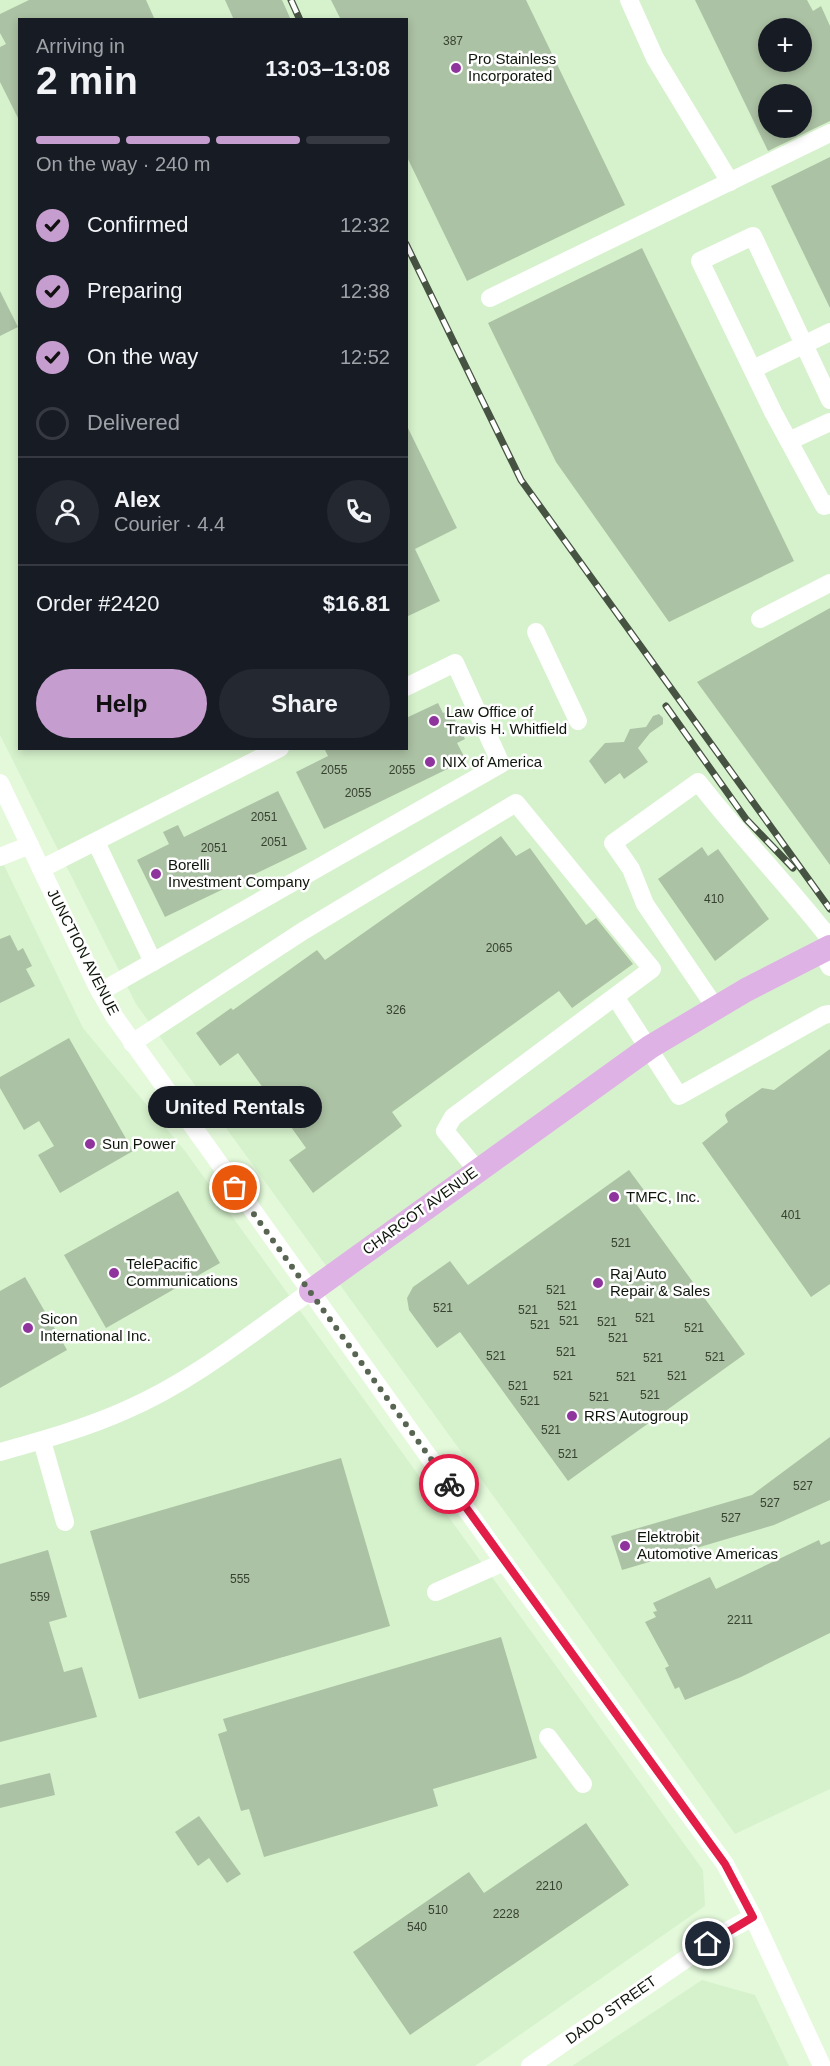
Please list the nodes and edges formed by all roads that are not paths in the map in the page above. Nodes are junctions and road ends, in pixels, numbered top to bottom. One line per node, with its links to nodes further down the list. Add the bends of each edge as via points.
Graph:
1 (629, 0): 3 (street, via 655,58)
2 (830, 134): 3 (street)
3 (730, 182): 4 (street)
4 (490, 298)
5 (830, 332): 6 (street)
6 (805, 344): 7 (street); 7 (street, via 753,236 700,261); 8 (street)
7 (753, 369): 10 (street)
8 (830, 400)
9 (830, 422): 10 (street)
10 (789, 441): 11 (street, via 824,506)
11 (830, 504)
12 (830, 582): 13 (street)
13 (760, 619)
14 (536, 632): 16 (street)
15 (408, 686): 24 (street, via 455,663 501,764)
16 (578, 721)
17 (276, 750): 19 (street, via 111,831)
18 (0, 783): 20 (street, JUNCTION AVENUE)
19 (96, 843): 22 (street); 24 (street)
20 (30, 845): 21 (street); 22 (street, JUNCTION AVENUE)
21 (0, 856)
22 (41, 868): 25 (street, JUNCTION AVENUE)
23 (828, 951): 27 (main road, CHARCOT AVENUE); 27 (street, via 805,906 734,829 698,782 613,843 631,869 645,904)
24 (153, 962): 25 (street)
25 (100, 992): 29 (street, JUNCTION AVENUE)
26 (616, 998): 29 (street, via 652,969 516,803 303,931); 30 (street); 31 (street, via 453,1117 445,1131)
27 (715, 1008): 30 (main road, CHARCOT AVENUE)
28 (830, 1014): 30 (street, via 679,1096)
29 (132, 1043): 32 (street, JUNCTION AVENUE)
30 (650, 1047): 31 (main road, CHARCOT AVENUE)
31 (477, 1170): 32 (main road, CHARCOT AVENUE)
32 (311, 1291): 33 (street, CHARCOT AVENUE, via 193,1374 127,1410); 36 (street, JUNCTION AVENUE)
33 (42, 1441): 34 (street, CHARCOT AVENUE); 35 (street)
34 (0, 1452)
35 (65, 1522)
36 (504, 1562): 37 (street); 40 (street, JUNCTION AVENUE, via 725,1864)
37 (436, 1592)
38 (548, 1737): 39 (street)
39 (583, 1784)
40 (753, 1917): 41 (street, DADO STREET, via 725,1932); 42 (street, JUNCTION AVENUE)
41 (530, 2066)
42 (822, 2066)

